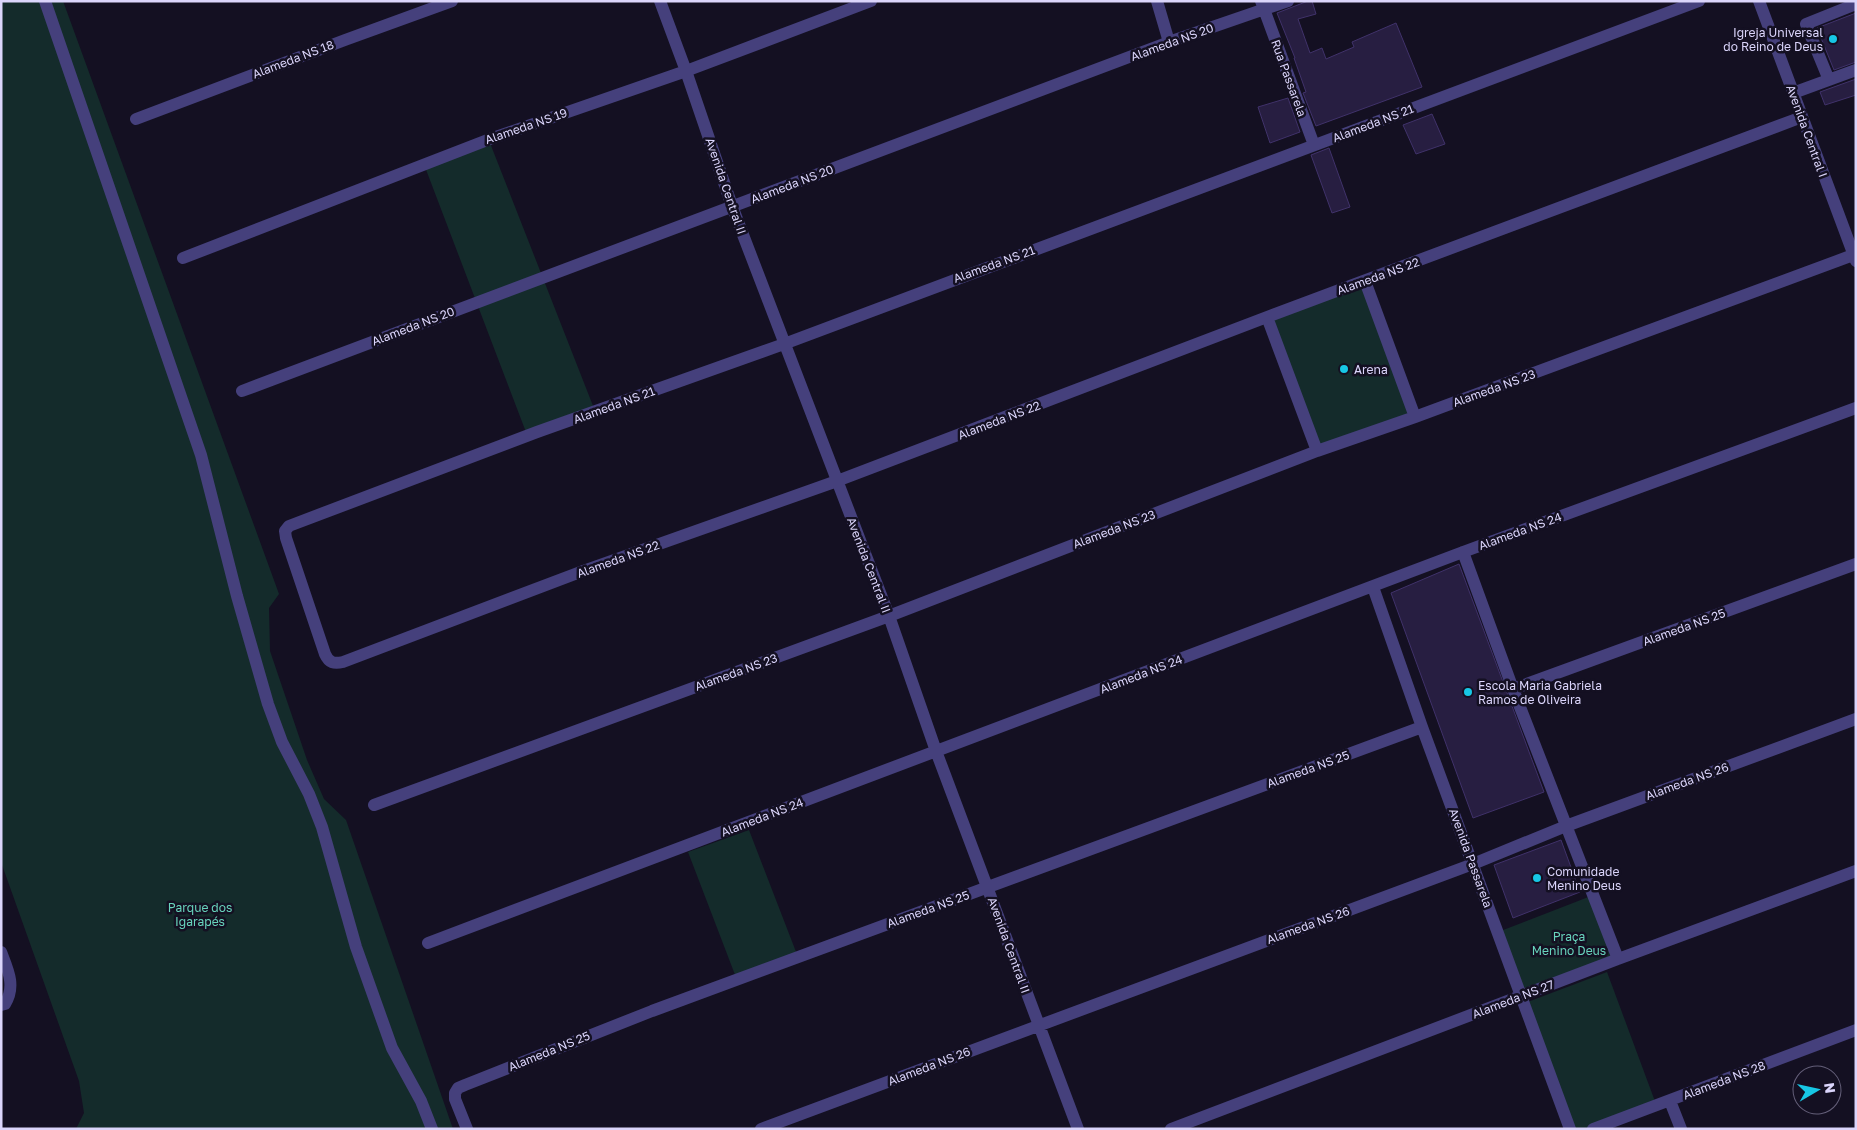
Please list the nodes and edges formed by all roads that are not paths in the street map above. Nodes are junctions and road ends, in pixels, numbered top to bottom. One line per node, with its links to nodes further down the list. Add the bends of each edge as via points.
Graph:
1 (45, 1): 52 (street, via 201,455 268,704 322,827 356,946 392,1048 421,1100)
2 (452, 1): 17 (street, Alameda NS 18)
3 (660, 1): 12 (street, Avenida Central II)
4 (872, 1): 12 (street, Alameda NS 19)
5 (1157, 1): 11 (street)
6 (1288, 1): 10 (street, Alameda NS 20)
7 (1699, 1): 18 (street, Alameda NS 21)
8 (1759, 1): 15 (street, Avenida Central I)
9 (1856, 4): 14 (street, via 1806,24)
10 (1262, 6): 11 (street, Alameda NS 20); 18 (street, Rua Passarela)
11 (1169, 42): 19 (street, Alameda NS 20)
12 (686, 70): 19 (street, Avenida Central II); 21 (street, Alameda NS 19, via 490,139)
13 (1856, 70): 14 (street)
14 (1829, 80): 15 (street)
15 (1793, 93): 16 (street, Avenida Central I)
16 (1802, 117): 20 (street, Avenida Central I); 22 (street, Alameda NS 22)
17 (136, 119)
18 (1314, 145): 24 (street, Alameda NS 21)
19 (732, 206): 24 (street, Avenida Central II); 25 (street, Alameda NS 20)
20 (1855, 257): 27 (street, Alameda NS 23)
21 (183, 258)
22 (1365, 282): 23 (street, Alameda NS 22); 27 (street)
23 (1267, 317): 28 (street); 29 (street, Alameda NS 22)
24 (784, 344): 29 (street, Avenida Central II); 30 (street, Alameda NS 21, via 537,432)
25 (242, 391)
26 (1856, 408): 31 (street, Alameda NS 24)
27 (1415, 417): 28 (street, Alameda NS 23)
28 (1317, 451): 34 (street, Alameda NS 23)
29 (837, 482): 30 (street, Alameda NS 22, via 582,571 336,664 326,658 317,634 286,538 285,531); 34 (street, Avenida Central II)
30 (289, 526)
31 (1463, 552): 33 (street, Alameda NS 24); 35 (street)
32 (1856, 564): 35 (street, Alameda NS 25)
33 (1373, 587): 37 (street, Avenida Passarela); 38 (street, Alameda NS 24)
34 (889, 616): 38 (street, Avenida Central II); 39 (street, Alameda NS 23)
35 (1513, 689): 40 (street)
36 (1856, 719): 40 (street, Alameda NS 26)
37 (1422, 727): 41 (street, Avenida Passarela); 43 (street, Alameda NS 25)
38 (936, 751): 43 (street, Avenida Central II); 44 (street, Alameda NS 24)
39 (374, 805)
40 (1566, 826): 41 (street, Alameda NS 26); 46 (street)
41 (1473, 864): 47 (street, Avenida Passarela); 49 (street, Alameda NS 26)
42 (1856, 871): 46 (street, Alameda NS 27)
43 (988, 887): 49 (street, Avenida Central II); 53 (street, Alameda NS 25, via 652,1011 465,1085 455,1093 455,1099)
44 (428, 943)
45 (1, 952): 48 (street, via 11,980 11,990)
46 (1618, 959): 47 (street, Alameda NS 27)
47 (1521, 996): 56 (street, Alameda NS 27); 57 (street, Avenida Passarela)
48 (3, 1004)
49 (1038, 1024): 54 (street, Alameda NS 26); 55 (street, Avenida Central II)
50 (1856, 1030): 51 (street, Alameda NS 28)
51 (1670, 1100): 58 (street, Alameda NS 28); 59 (street)
52 (432, 1129)
53 (467, 1129)
54 (760, 1129)
55 (1078, 1129)
56 (1171, 1129)
57 (1570, 1129)
58 (1593, 1129)
59 (1681, 1129)

